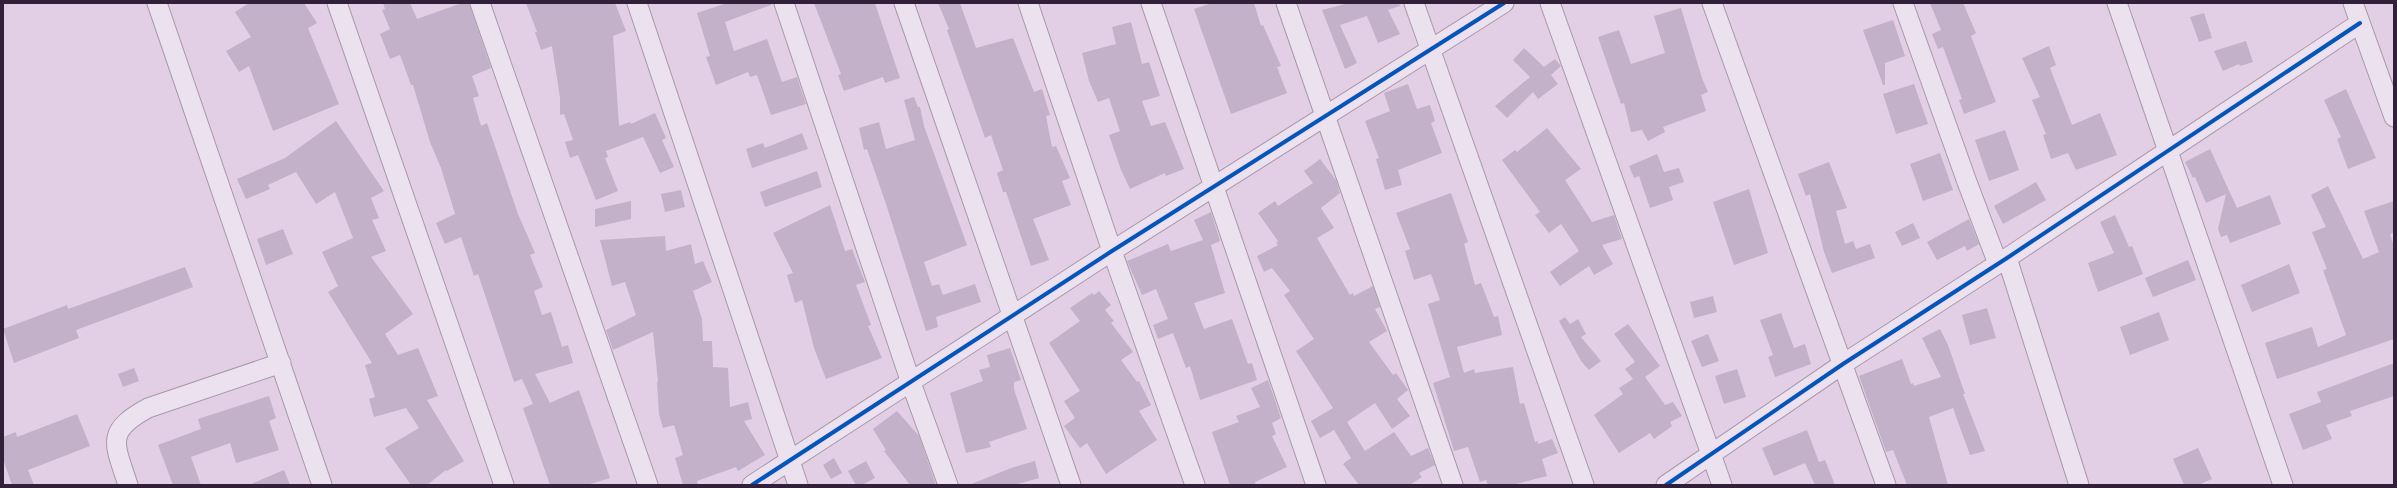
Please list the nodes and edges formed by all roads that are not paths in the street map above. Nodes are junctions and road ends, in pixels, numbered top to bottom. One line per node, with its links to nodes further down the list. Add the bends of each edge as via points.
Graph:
1 (157, 3): 26 (street)
2 (338, 3): 33 (street)
3 (480, 3): 34 (street)
4 (637, 3): 30 (street)
5 (784, 3): 28 (street)
6 (904, 3): 25 (street)
7 (1028, 3): 23 (street)
8 (1151, 3): 22 (street)
9 (1286, 3): 19 (street)
10 (1414, 3): 18 (street)
11 (1504, 3): 18 (street)
12 (1550, 3): 29 (street)
13 (1712, 3): 27 (street)
14 (1903, 3): 24 (street, via 1956,152)
15 (2117, 3): 21 (street)
16 (2353, 3): 17 (street)
17 (2360, 23): 20 (street); 21 (street)
18 (1430, 50): 19 (street); 42 (street)
19 (1325, 116): 22 (street); 41 (street)
20 (2394, 117)
21 (2168, 149): 24 (street); 47 (street)
22 (1214, 188): 23 (street); 40 (street)
23 (1112, 250): 25 (street); 39 (street)
24 (2003, 261): 27 (street); 46 (street)
25 (1012, 314): 28 (street); 38 (street)
26 (281, 364): 31 (street, via 148,408 129,418 121,426 116,438 116,449); 32 (street)
27 (1843, 364): 29 (street); 45 (street)
28 (910, 380): 30 (street); 37 (street)
29 (1711, 453): 43 (street); 44 (street)
30 (789, 461): 35 (street); 36 (street)
31 (128, 485)
32 (322, 485)
33 (504, 485)
34 (648, 485)
35 (752, 485)
36 (798, 485)
37 (948, 485)
38 (1071, 485)
39 (1195, 485)
40 (1316, 485)
41 (1453, 485)
42 (1584, 485)
43 (1666, 485)
44 (1722, 485)
45 (1886, 485)
46 (2078, 485)
47 (2283, 485)

